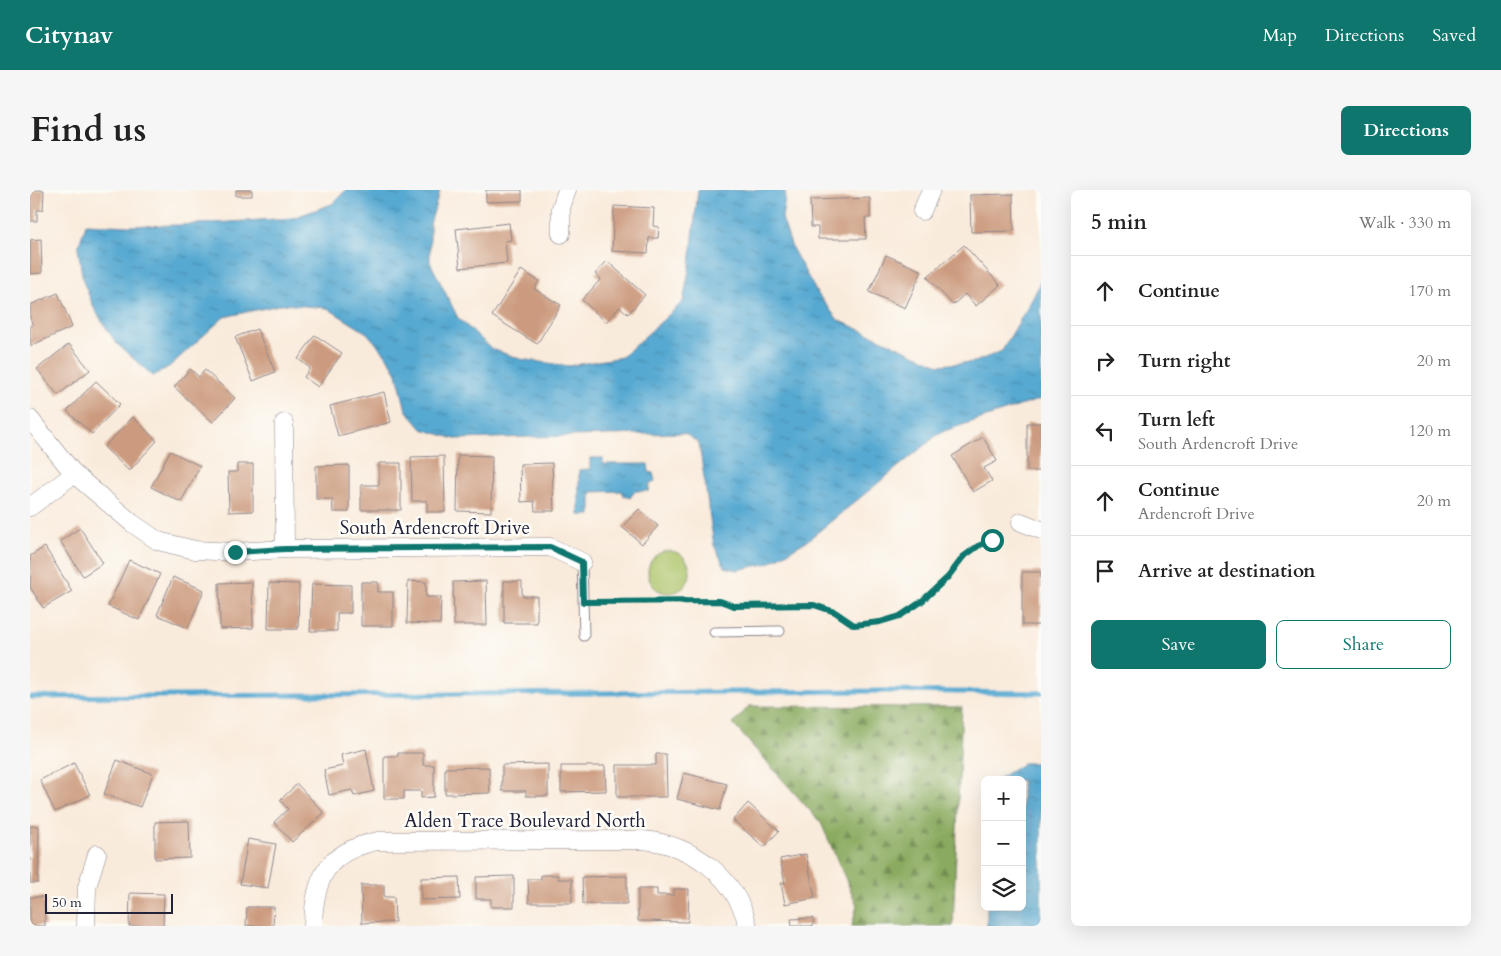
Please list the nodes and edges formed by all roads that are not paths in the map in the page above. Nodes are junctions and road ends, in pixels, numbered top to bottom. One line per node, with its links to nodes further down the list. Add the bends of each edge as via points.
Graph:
1 (567, 190): 4 (street, via 562,208)
2 (931, 190): 3 (street)
3 (922, 211)
4 (562, 234)
5 (30, 419): 7 (street, South Ardencroft Drive)
6 (284, 423): 11 (street)
7 (74, 474): 8 (street); 11 (street, South Ardencroft Drive, via 132,523 158,540 195,550)
8 (30, 507)
9 (1021, 522): 10 (street)
10 (1041, 530)
11 (285, 549): 12 (street, South Ardencroft Drive, via 550,547)
12 (582, 562): 15 (lane)
13 (780, 631): 14 (lane)
14 (714, 632)
15 (584, 636)
16 (96, 854): 17 (street, via 87,886)
17 (86, 926)
18 (313, 926): 19 (street, Alden Trace Boulevard North, via 314,898 324,872 346,851 362,844 378,841 643,840 684,849 718,871 743,908)
19 (748, 926)

